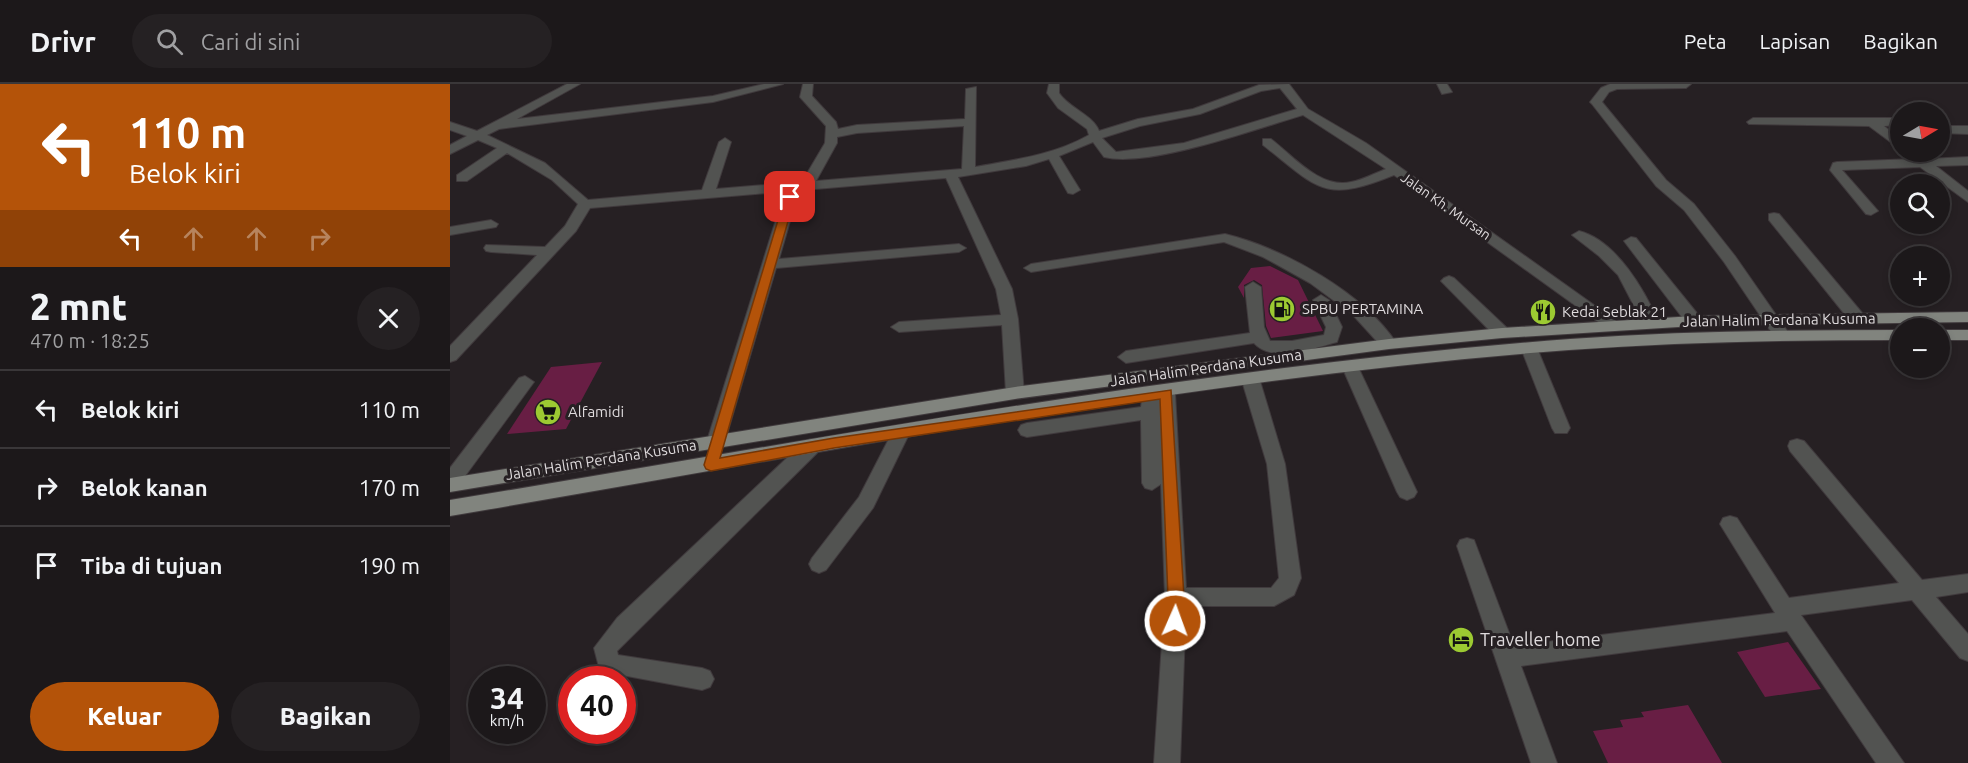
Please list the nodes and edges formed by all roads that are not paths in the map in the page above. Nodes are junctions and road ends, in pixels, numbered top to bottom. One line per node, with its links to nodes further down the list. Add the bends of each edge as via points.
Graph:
1 (575, 84): 15 (street)
2 (808, 84): 20 (street, via 806,97 832,125)
3 (1054, 84): 21 (street, via 1053,93 1062,106 1092,127)
4 (1283, 84): 7 (street); 9 (street, Jalan Kh. Mursan)
5 (770, 85): 15 (street, via 693,102)
6 (1686, 85): 55 (street, via 1615,86 1605,90 1596,102 1661,183 1696,216)
7 (1257, 86): 21 (street, via 1196,112)
8 (972, 89): 13 (street)
9 (1304, 111): 21 (street, via 1185,146 1125,156 1108,154); 30 (street, Jalan Kh. Mursan)
10 (1753, 122): 11 (street)
11 (1872, 122): 12 (street); 18 (street)
12 (1890, 122)
13 (969, 123): 20 (street); 31 (street)
14 (450, 126): 19 (street)
15 (492, 126): 19 (street)
16 (1950, 130): 17 (street)
17 (1968, 130)
18 (1890, 132)
19 (476, 134): 24 (street); 25 (street)
20 (832, 134): 34 (street, via 821,164)
21 (1095, 136): 26 (street)
22 (725, 142): 36 (street)
23 (1267, 142): 30 (street, via 1317,180 1338,187 1352,186)
24 (506, 148): 33 (street); 39 (street, via 551,174)
25 (450, 150)
26 (1050, 154): 31 (street); 35 (street)
27 (1950, 161): 28 (street)
28 (1968, 161)
29 (1922, 162): 38 (street); 40 (street, via 1837,166 1836,170)
30 (1395, 170): 60 (street, Jalan Kh. Mursan)
31 (968, 172): 32 (street)
32 (951, 175): 34 (street); 57 (street, via 1001,282)
33 (462, 178)
34 (807, 185): 36 (street)
35 (1073, 190)
36 (707, 195): 39 (street)
37 (790, 197): 49 (street)
38 (1968, 198)
39 (585, 204): 48 (street, via 571,228)
40 (1871, 211)
41 (1774, 217): 56 (street)
42 (491, 224): 43 (street)
43 (450, 231)
44 (1579, 236): 59 (street, via 1618,263)
45 (1630, 241): 58 (street)
46 (491, 248): 48 (street)
47 (959, 248): 49 (street)
48 (549, 252): 72 (street)
49 (770, 264): 83 (street)
50 (1031, 268): 69 (street, via 1226,238 1250,244 1346,299)
51 (1449, 281): 62 (street)
52 (1253, 287): 67 (street)
53 (1321, 300): 68 (street, via 1334,327)
54 (1968, 317): 56 (main road, Jalan Halim Perdana Kusuma)
55 (1770, 318): 56 (main road, Jalan Halim Perdana Kusuma); 58 (main road, Jalan Halim Perdana Kusuma); 63 (street)
56 (1857, 318)
57 (1010, 319): 61 (street); 77 (street)
58 (1694, 321): 59 (main road, Jalan Halim Perdana Kusuma)
59 (1651, 323): 60 (main road, Jalan Halim Perdana Kusuma)
60 (1614, 325): 62 (main road, Jalan Halim Perdana Kusuma)
61 (899, 327)
62 (1502, 333): 69 (main road, Jalan Halim Perdana Kusuma)
63 (1782, 335): 64 (main road, Jalan Halim Perdana Kusuma); 70 (main road, Jalan Halim Perdana Kusuma)
64 (1890, 335)
65 (1950, 335): 66 (main road)
66 (1968, 335)
67 (1258, 337): 71 (street); 73 (street)
68 (1334, 344): 69 (main road, Jalan Halim Perdana Kusuma); 71 (main road, Jalan Halim Perdana Kusuma)
69 (1389, 344)
70 (1529, 348): 74 (main road, Jalan Halim Perdana Kusuma); 80 (street)
71 (1274, 354): 77 (main road, Jalan Halim Perdana Kusuma)
72 (450, 356)
73 (1126, 357)
74 (1351, 369): 75 (main road, Jalan Halim Perdana Kusuma); 91 (street)
75 (1251, 381): 78 (main road, Jalan Halim Perdana Kusuma); 98 (street, via 1276,464 1290,579 1286,589 1274,597)
76 (525, 382): 88 (street)
77 (1015, 393): 83 (main road, Jalan Halim Perdana Kusuma)
78 (1155, 400): 79 (street); 89 (street); 98 (street)
79 (1050, 418): 81 (street); 82 (main road, Jalan Halim Perdana Kusuma)
80 (1561, 428)
81 (1028, 430)
82 (901, 432): 85 (main road, Jalan Halim Perdana Kusuma); 95 (street, via 864,508)
83 (716, 441): 86 (main road); 87 (main road, Jalan Halim Perdana Kusuma)
84 (1797, 446): 97 (street)
85 (812, 447): 86 (main road, Jalan Halim Perdana Kusuma); 102 (street, via 624,625 605,648 608,663)
86 (711, 465): 90 (main road, Jalan Halim Perdana Kusuma)
87 (558, 466): 88 (main road, Jalan Halim Perdana Kusuma); 90 (main road)
88 (450, 483)
89 (1152, 483)
90 (550, 491): 92 (main road, Jalan Halim Perdana Kusuma)
91 (1407, 492)
92 (450, 508)
93 (1730, 524): 99 (street)
94 (1467, 546): 101 (street)
95 (819, 564)
96 (1968, 583): 97 (street)
97 (1919, 591): 99 (street); 100 (street)
98 (1176, 597): 103 (street)
99 (1788, 615): 101 (street); 105 (street)
100 (1968, 651)
101 (1505, 658): 104 (street)
102 (702, 679)
103 (1167, 763)
104 (1544, 763)
105 (1891, 763)

